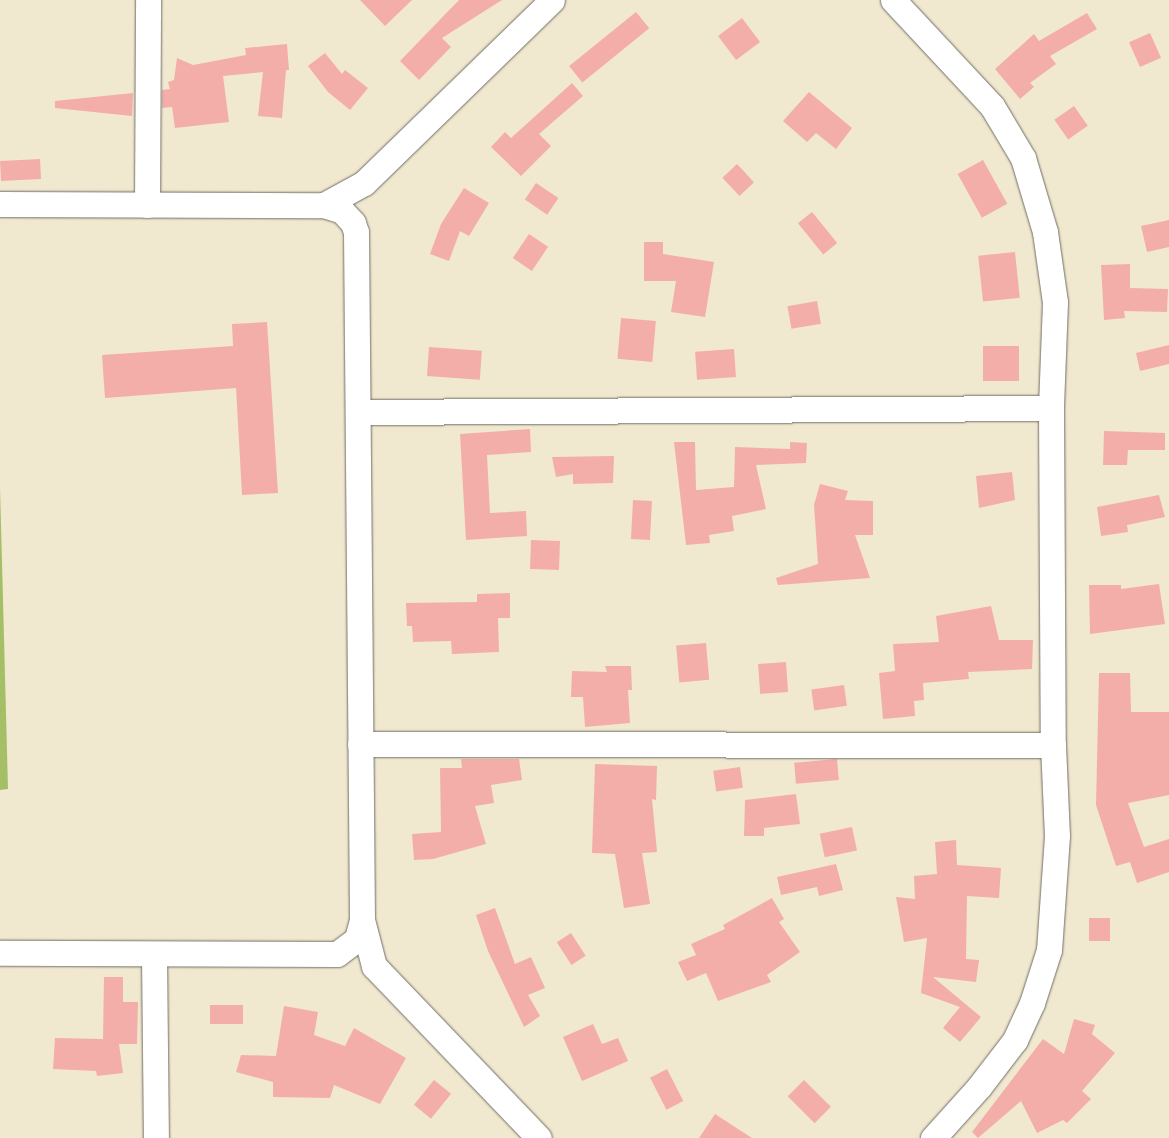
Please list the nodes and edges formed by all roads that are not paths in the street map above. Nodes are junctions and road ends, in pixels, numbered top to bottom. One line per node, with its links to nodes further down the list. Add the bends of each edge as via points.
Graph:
1 (148, 0): 6 (street)
2 (552, 0): 4 (street)
3 (893, 0): 9 (street, via 992,106 1023,158 1045,232 1055,302)
4 (364, 183): 7 (street); 8 (street)
5 (0, 204): 6 (street)
6 (147, 205): 7 (street)
7 (324, 205): 8 (street, via 342,211)
8 (356, 232): 10 (street)
9 (1051, 408): 10 (street); 12 (street)
10 (358, 412): 11 (street)
11 (360, 744): 12 (street); 13 (street)
12 (1053, 745): 20 (street, via 1057,836 1055,889 1049,950 1043,973 1014,1040)
13 (362, 920): 16 (street, via 356,939); 17 (street)
14 (0, 953): 15 (street)
15 (154, 954): 16 (street); 18 (street)
16 (337, 954): 17 (street)
17 (374, 966): 19 (street)
18 (156, 1138)
19 (539, 1138)
20 (933, 1138)

